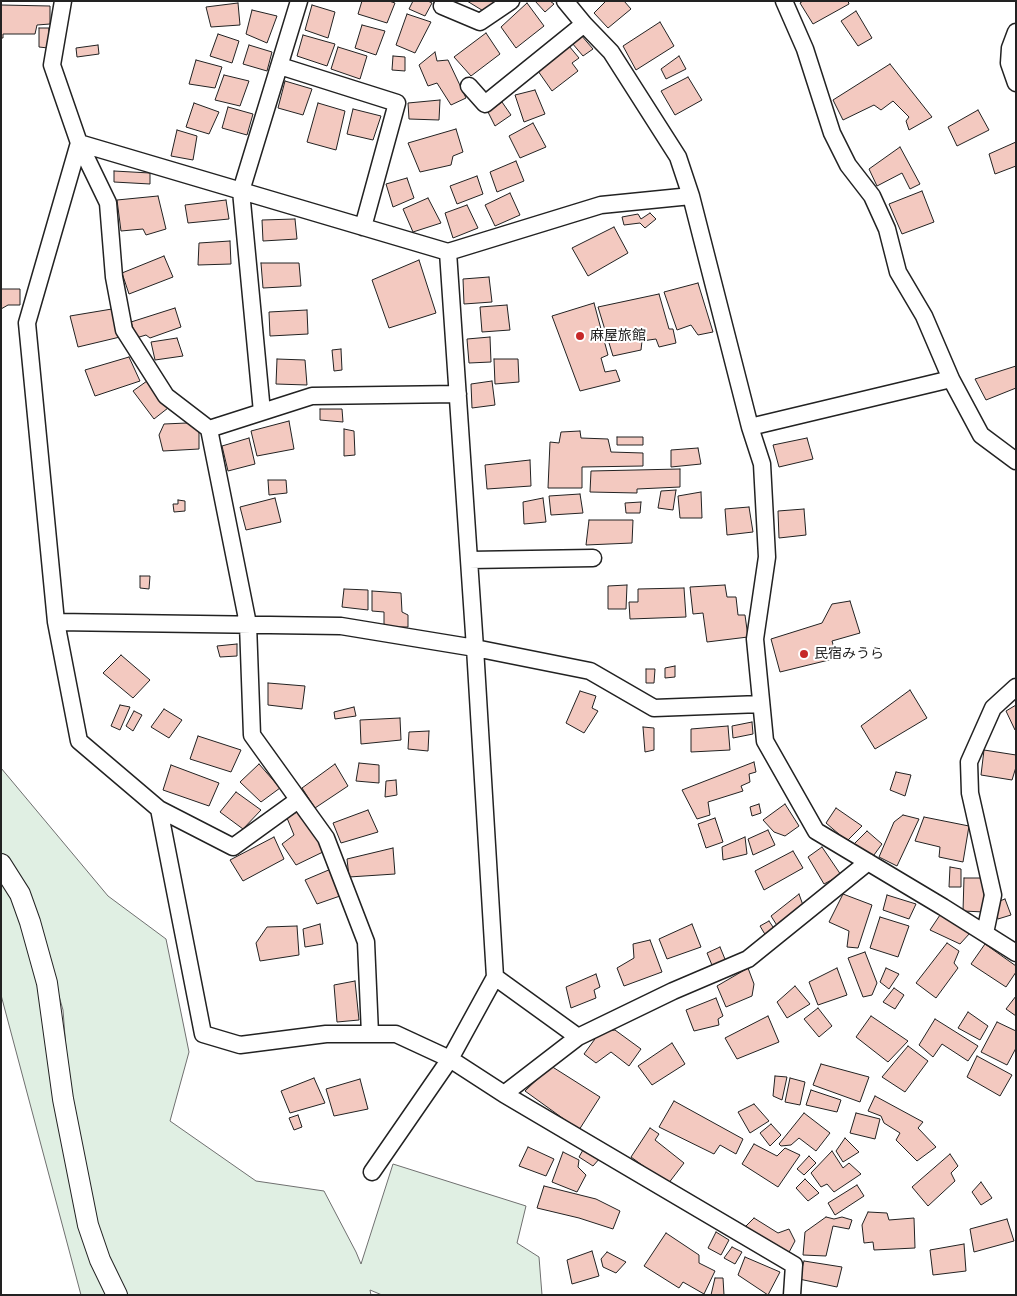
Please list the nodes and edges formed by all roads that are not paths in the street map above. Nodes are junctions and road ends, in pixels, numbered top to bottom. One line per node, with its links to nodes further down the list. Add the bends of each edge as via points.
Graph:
1 (64, 1): 12 (street, via 52,65)
2 (299, 1): 9 (street)
3 (511, 1): 6 (street, via 480,22)
4 (565, 1): 7 (street)
5 (784, 1): 17 (street, via 805,49 832,133 848,165 872,196 887,228 898,272 924,316)
6 (442, 6)
7 (584, 24): 11 (street, via 485,104); 14 (street, via 611,52 678,156)
8 (1016, 32): 10 (street, via 1009,63)
9 (280, 66): 13 (street); 15 (street, via 397,103)
10 (1016, 83)
11 (469, 86)
12 (79, 143): 13 (street); 21 (street, via 108,203 114,277 124,330 166,396); 25 (street, via 27,323)
13 (242, 191): 15 (street); 19 (street)
14 (691, 196): 16 (street, via 601,205); 20 (street)
15 (363, 227): 16 (street)
16 (448, 252): 18 (street)
17 (952, 379): 20 (street); 22 (street, via 980,435)
18 (458, 394): 19 (street, via 312,396); 24 (street)
19 (262, 412): 21 (street)
20 (750, 427): 29 (street, via 762,464 767,557 755,640)
21 (209, 429): 26 (street)
22 (1016, 461)
23 (593, 558): 24 (street)
24 (469, 560): 27 (street)
25 (56, 622): 26 (street); 31 (street, via 79,741)
26 (248, 624): 27 (street, via 341,626); 30 (street, via 252,734)
27 (475, 648): 29 (street, via 590,671 654,708); 36 (street)
28 (1016, 687): 34 (street, via 993,708 969,762 970,793 993,895)
29 (761, 704): 32 (street, via 765,741 816,831)
30 (298, 800): 31 (street, via 234,847); 37 (street, via 326,838 366,942)
31 (160, 809): 37 (street, via 203,1034 240,1045 326,1034)
32 (868, 862): 34 (street); 38 (street, via 748,960 673,991)
33 (1, 864): 42 (street, via 20,894 45,975 63,1099 88,1225)
34 (984, 933): 35 (street)
35 (1016, 953)
36 (495, 977): 38 (street); 39 (street)
37 (370, 1034): 39 (street, via 396,1034)
38 (578, 1037): 40 (street)
39 (450, 1059): 40 (street); 41 (street)
40 (504, 1094): 43 (street, via 794,1265)
41 (372, 1172)
42 (117, 1295)
43 (792, 1295)

